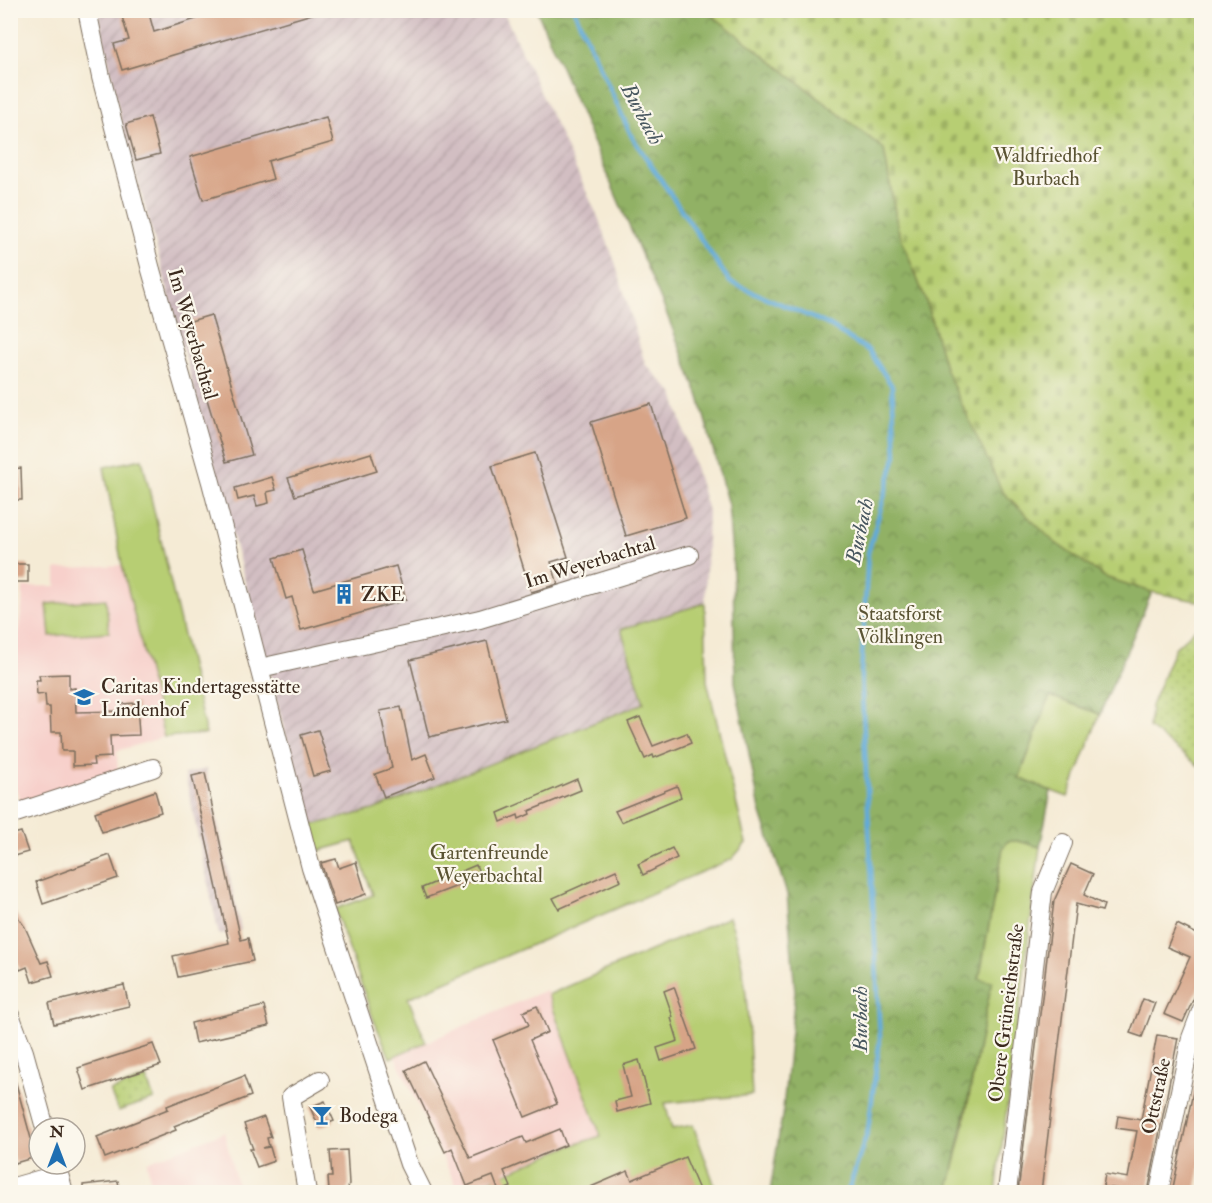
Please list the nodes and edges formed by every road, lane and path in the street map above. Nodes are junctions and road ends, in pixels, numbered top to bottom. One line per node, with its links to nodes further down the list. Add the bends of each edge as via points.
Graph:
1 (87, 10): 3 (street, Im Weyerbachtal, via 103,87)
2 (689, 555): 3 (street, Im Weyerbachtal, via 480,619)
3 (260, 668): 16 (street, Im Weyerbachtal, via 311,868 409,1164)
4 (153, 768): 5 (street)
5 (10, 815)
6 (1063, 843): 17 (street, Obere Grüneichstraße, via 1043,892)
7 (1202, 1009): 18 (street, Ottstraße, via 1191,1038)
8 (10, 1015): 10 (street)
9 (320, 1080): 15 (street, via 291,1097)
10 (42, 1116)
11 (40, 1176): 13 (street)
12 (59, 1176): 14 (street)
13 (10, 1188)
14 (64, 1192)
15 (307, 1192)
16 (423, 1192)
17 (1007, 1192)
18 (1159, 1192)

